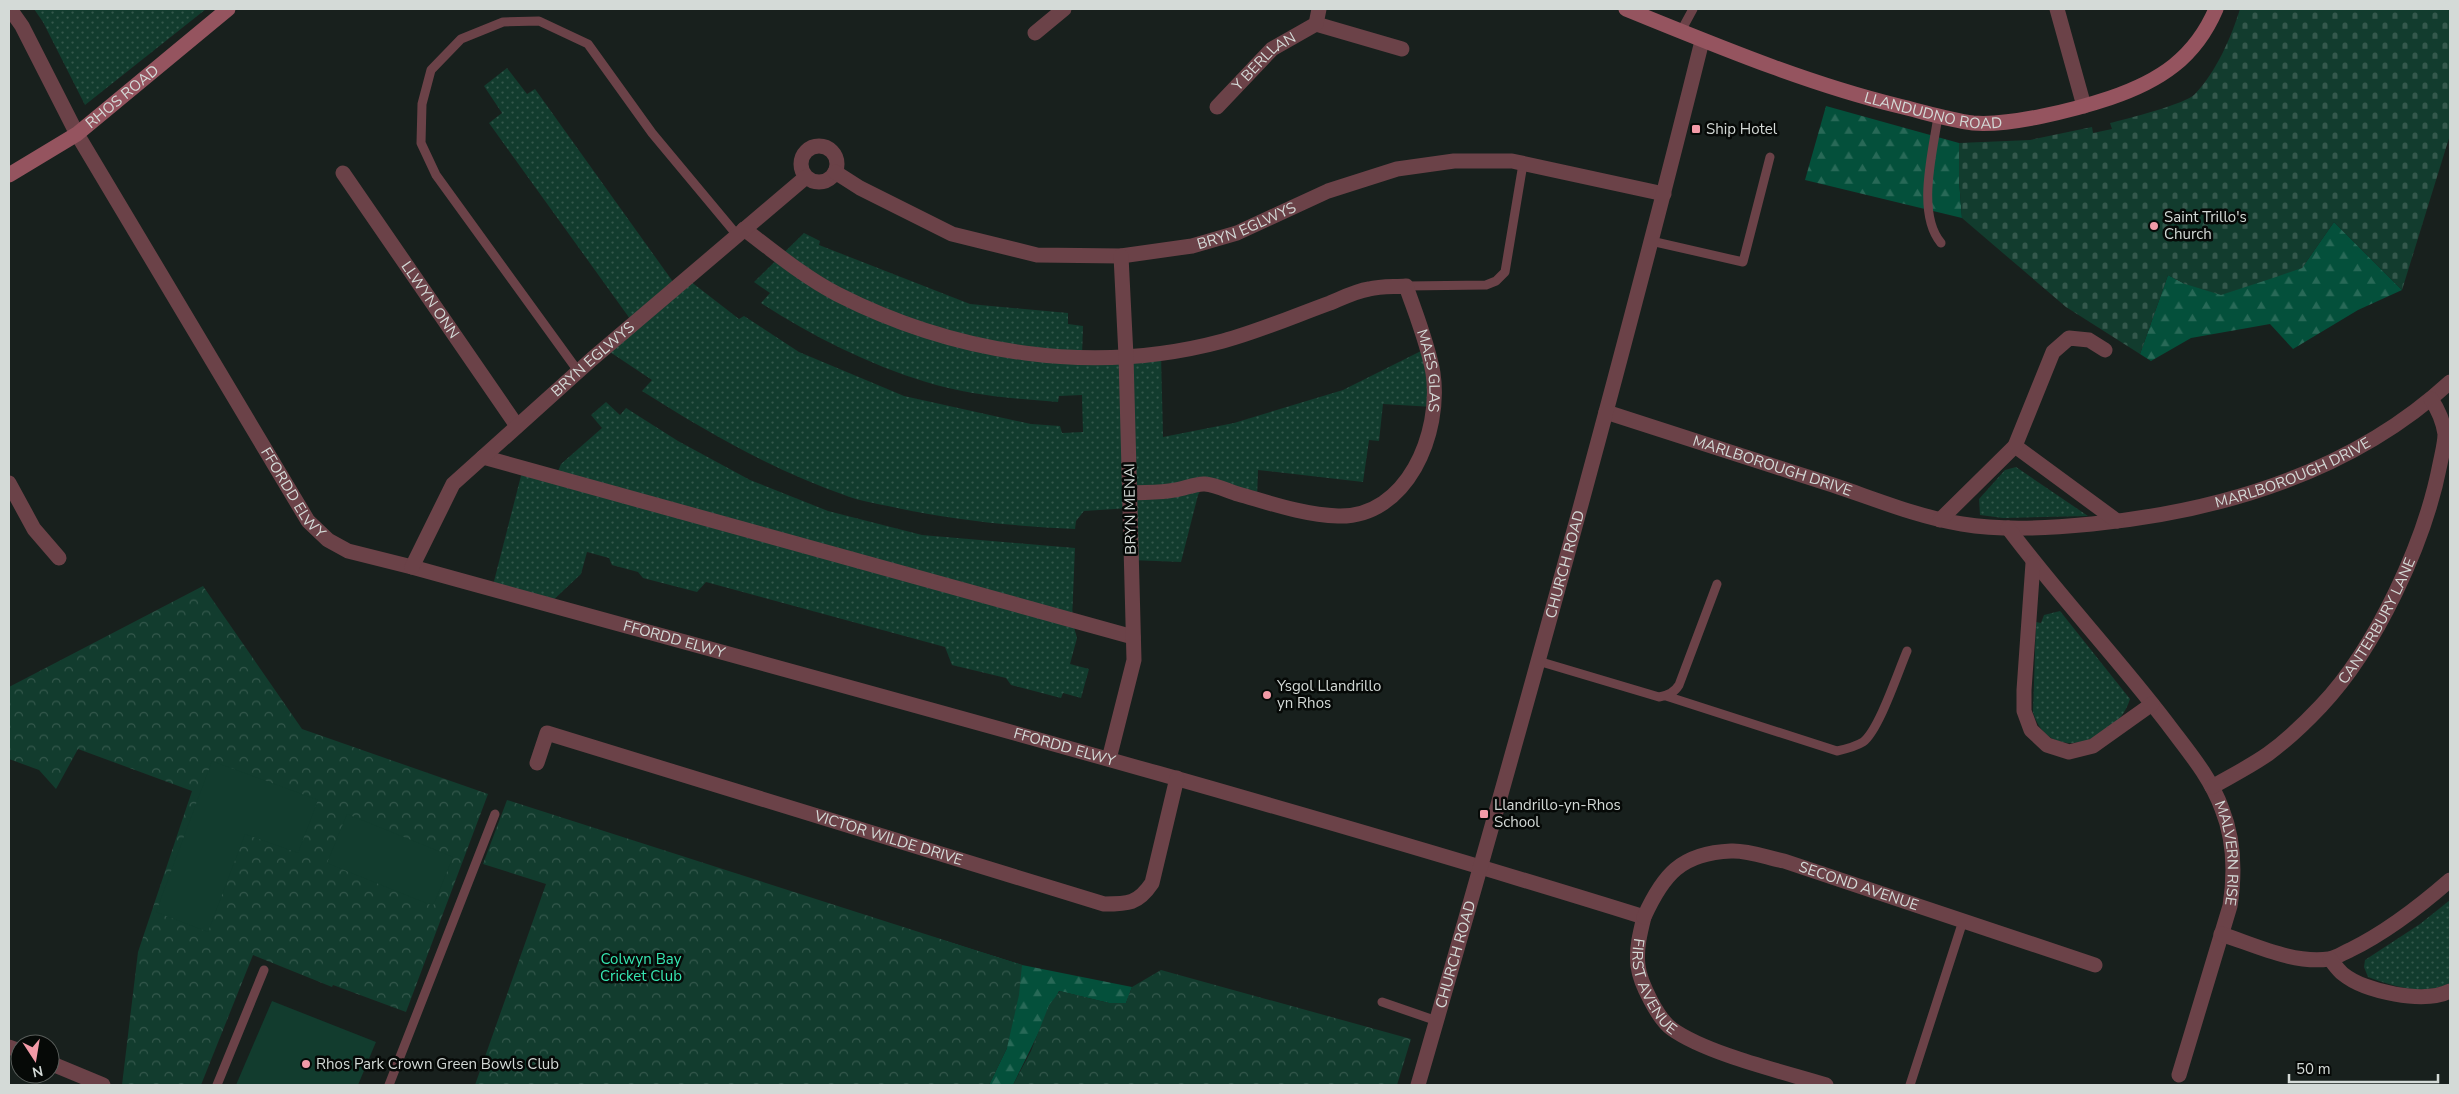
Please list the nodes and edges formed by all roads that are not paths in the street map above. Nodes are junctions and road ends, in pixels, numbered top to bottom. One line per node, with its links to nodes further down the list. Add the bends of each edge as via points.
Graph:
1 (10, 9): 16 (street, FFORDD ELWY, via 22,26)
2 (228, 9): 16 (main road, RHOS ROAD)
3 (1064, 9): 10 (street)
4 (1626, 9): 9 (main road, LLANDUDNO ROAD)
5 (1692, 9): 9 (lane)
6 (2057, 9): 13 (street)
7 (2216, 9): 13 (main road, LLANDUDNO ROAD, via 2192,51 2167,72 2136,89)
8 (1318, 16): 12 (street, Y BERLLAN); 14 (street, Y BERLLAN, via 1272,49)
9 (1681, 31): 11 (main road, LLANDUDNO ROAD)
10 (1035, 33)
11 (1702, 41): 15 (main road, LLANDUDNO ROAD, via 1861,97); 23 (street, CHURCH ROAD)
12 (1402, 49)
13 (2084, 106): 15 (main road, LLANDUDNO ROAD, via 2010,121 1974,123)
14 (1217, 107)
15 (1938, 116): 26 (lane, via 1928,214 1933,234)
16 (76, 134): 21 (main road, RHOS ROAD); 45 (street, FFORDD ELWY, via 308,520 328,540 348,552)
17 (1770, 157): 25 (lane, via 1743,262)
18 (1523, 164): 23 (street, BRYN EGLWYS); 27 (street, BRYN EGLWYS, via 1512,161 1454,161 1397,169 1328,191 1237,233 1192,246); 28 (lane, via 1505,272 1486,285)
19 (835, 172): 22 (street, via 826,181); 22 (street, via 834,154 828,148 816,146 806,150 801,158 801,168); 27 (street, BRYN EGLWYS, via 952,234 1037,255)
20 (343, 173): 35 (street, LLWYN ONN)
21 (9, 175)
22 (806, 177): 24 (street, BRYN EGLWYS)
23 (1664, 194): 25 (street, CHURCH ROAD)
24 (740, 232): 30 (street, via 835,293 888,318 952,339 1015,353); 31 (street, BRYN EGLWYS); 31 (lane, via 652,133 588,44 539,21 503,22 461,39 431,70 422,104 421,142 436,175)
25 (1651, 241): 34 (street, CHURCH ROAD)
26 (1941, 243)
27 (1121, 256): 30 (street, BRYN MENAI)
28 (1406, 286): 30 (street, via 1368,289 1270,327 1221,341 1162,355); 39 (street, MAES GLAS, via 1427,348 1433,375 1433,406 1419,463 1385,503 1362,514 1340,516 1319,515 1204,484)
29 (2105, 350): 36 (street, via 2088,340 2069,338 2053,352)
30 (1126, 356): 39 (street, BRYN MENAI)
31 (578, 372): 35 (street, BRYN EGLWYS)
32 (2450, 382): 33 (street, MARLBOROUGH DRIVE)
33 (2432, 399): 41 (street, MARLBOROUGH DRIVE, via 2354,451 2302,476 2222,502); 55 (street, CANTERBURY LANE, via 2442,416 2445,436 2434,491 2408,563 2370,638 2349,671 2298,730 2268,754)
34 (1606, 412): 40 (street, MARLBOROUGH DRIVE); 49 (street, CHURCH ROAD)
35 (517, 426): 37 (street, BRYN EGLWYS)
36 (2015, 446): 40 (street); 41 (street)
37 (483, 456): 45 (street, BRYN EGLWYS, via 453,484); 47 (street)
38 (9, 483): 43 (street, via 34,529)
39 (1130, 493): 47 (street, BRYN MENAI)
40 (1940, 520): 42 (street, MARLBOROUGH DRIVE)
41 (2117, 521): 42 (street, MARLBOROUGH DRIVE)
42 (2008, 528): 44 (street, MALVERN RISE)
43 (59, 558)
44 (2034, 563): 51 (street, MALVERN RISE); 51 (street, via 2024,690 2024,712 2031,730 2047,745 2069,752 2093,746)
45 (412, 567): 52 (street, FFORDD ELWY)
46 (1717, 584): 50 (lane, via 1679,685)
47 (1133, 637): 52 (street, BRYN MENAI, via 1134,660)
48 (1907, 651): 50 (lane, via 1874,729 1864,742 1850,749 1837,750)
49 (1538, 661): 50 (lane, via 1659,697); 57 (street, CHURCH ROAD)
50 (1666, 696)
51 (2152, 704): 55 (street, MALVERN RISE)
52 (1109, 759): 54 (street, FFORDD ELWY)
53 (537, 763): 54 (street, VICTOR WILDE DRIVE, via 548,733 1104,904 1126,904 1142,897 1152,883)
54 (1177, 778): 57 (street, FFORDD ELWY)
55 (2212, 786): 61 (street, MALVERN RISE, via 2223,809 2234,884)
56 (495, 814): 72 (lane)
57 (1482, 866): 59 (street, FIRST AVENUE); 67 (street, CHURCH ROAD)
58 (2450, 880): 62 (street, via 2399,921)
59 (1644, 917): 60 (street, SECOND AVENUE, via 1663,881 1681,864 1705,855 1732,851 1784,861); 74 (street, FIRST AVENUE, via 1638,943 1638,967 1644,987 1671,1028 1691,1040 1723,1052)
60 (1963, 921): 63 (street, SECOND AVENUE); 75 (lane)
61 (2221, 934): 62 (street, via 2278,953 2307,959); 69 (street, MALVERN RISE)
62 (2330, 959): 65 (street, via 2343,974 2392,993 2418,997)
63 (2095, 965)
64 (264, 970): 71 (lane)
65 (2450, 991)
66 (1382, 1002): 67 (lane)
67 (1437, 1021): 73 (street, CHURCH ROAD)
68 (60, 1067): 70 (street)
69 (2179, 1075)
70 (103, 1085)
71 (217, 1085)
72 (389, 1085)
73 (1418, 1085)
74 (1826, 1085)
75 (1910, 1085)

